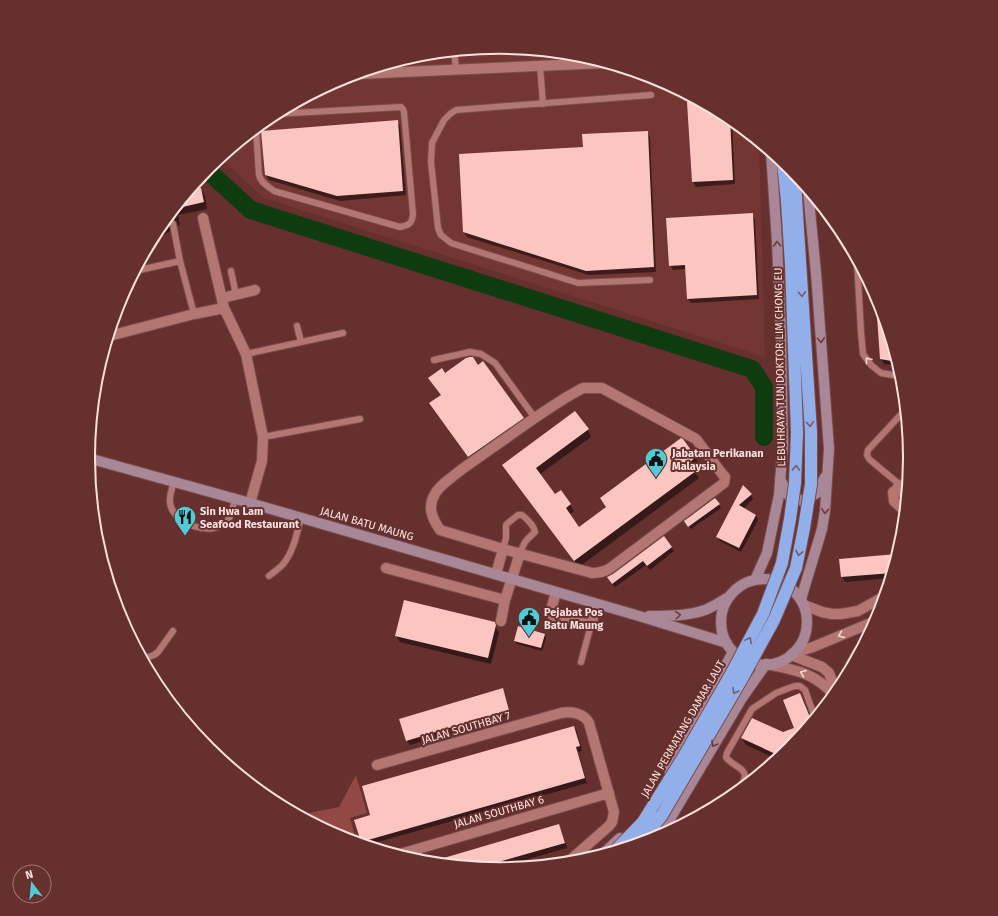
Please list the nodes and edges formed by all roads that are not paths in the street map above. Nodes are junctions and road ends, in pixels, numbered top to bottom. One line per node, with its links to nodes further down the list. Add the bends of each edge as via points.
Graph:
1 (455, 56): 4 (lane)
2 (586, 64): 3 (street)
3 (540, 66): 4 (street); 7 (lane)
4 (456, 69): 5 (street)
5 (376, 73)
6 (651, 95): 7 (lane)
7 (543, 104): 21 (lane, via 456,110 444,120 432,143 431,162 438,228 441,235 451,243 578,283)
8 (289, 113): 9 (lane, via 401,107 404,112 412,221 407,226 400,227 274,191 260,180)
9 (256, 135)
10 (772, 160): 39 (main road, one-way to 10, via 784,444)
11 (786, 173): 14 (highway, LEBUHRAYA TUN DOKTOR LIM CHONG EU)
12 (794, 182): 14 (highway, LEBUHRAYA TUN DOKTOR LIM CHONG EU)
13 (809, 199): 38 (main road, one-way to 38, via 829,449)
14 (791, 200): 61 (highway, LEBUHRAYA TUN DOKTOR LIM CHONG EU, one-way to 14, bridge, via 782,563 796,483); 80 (highway, LEBUHRAYA TUN DOKTOR LIM CHONG EU, one-way to 80, bridge, via 811,432 811,484 796,568 774,620 736,688 662,815)
15 (203, 218): 24 (street)
16 (173, 224): 17 (lane)
17 (180, 260): 18 (lane); 25 (lane)
18 (142, 269)
19 (231, 271): 23 (lane)
20 (858, 273): 32 (lane, one-way to 20, via 881,373 863,354)
21 (650, 280)
22 (255, 290): 23 (street)
23 (236, 294): 24 (street)
24 (223, 303): 25 (street); 30 (street)
25 (194, 314): 28 (street)
26 (297, 326): 29 (lane)
27 (343, 333): 29 (lane)
28 (114, 335)
29 (301, 342): 30 (lane)
30 (246, 354): 36 (street)
31 (434, 360): 34 (lane, via 470,352 481,354 495,363)
32 (894, 375)
33 (901, 415): 42 (lane, via 868,450 870,459)
34 (535, 418): 48 (street, via 465,466 438,489 431,502 430,509 434,522 440,530); 49 (street, via 583,388 602,388 696,439 725,480 722,485 604,572 592,573)
35 (360, 419): 36 (lane)
36 (263, 437): 45 (street, via 262,461)
37 (95, 460): 40 (main road, JALAN BATU MAUNG)
38 (828, 472): 39 (main road, via 817,493 803,500 789,496); 59 (main road, one-way to 59, via 822,529)
39 (780, 479): 54 (main road, via 767,554)
40 (174, 482): 44 (main road, JALAN BATU MAUNG); 44 (lane, via 171,507 178,518 195,527 204,529 224,524 230,516)
41 (902, 484): 42 (lane)
42 (896, 488): 43 (street); 46 (street, via 894,501)
43 (902, 491)
44 (235, 499): 45 (main road, JALAN BATU MAUNG)
45 (250, 503): 47 (main road, JALAN BATU MAUNG)
46 (900, 507)
47 (301, 517): 51 (main road, JALAN BATU MAUNG); 52 (lane, via 288,557)
48 (503, 549): 49 (street); 49 (lane, via 506,525 518,515 522,515 534,527 535,532 527,538); 51 (street)
49 (520, 553): 53 (street)
50 (386, 568): 57 (street)
51 (496, 574): 53 (main road, JALAN BATU MAUNG)
52 (269, 576)
53 (512, 579): 55 (main road, JALAN BATU MAUNG); 57 (street)
54 (756, 580): 56 (main road, via 745,583); 59 (main road, via 781,582 794,591)
55 (556, 592): 60 (main road, JALAN BATU MAUNG); 64 (street, via 552,615)
56 (729, 597): 62 (main road, JALAN BATU MAUNG, one-way to 56, via 677,616 695,613 715,606); 67 (main road, via 721,619 722,632)
57 (505, 600): 63 (street)
58 (877, 600): 59 (street, via 858,611 841,614 822,612)
59 (802, 602): 69 (main road, via 807,618 806,632)
60 (597, 604): 62 (main road, JALAN BATU MAUNG); 64 (street)
61 (763, 614): 81 (highway, JALAN PERMATANG DAMAR LAUT, one-way to 61, bridge, via 643,822 684,756)
62 (639, 616): 67 (main road, JALAN BATU MAUNG)
63 (501, 621)
64 (591, 625): 71 (lane)
65 (867, 625): 69 (street, one-way to 69)
66 (173, 631): 70 (lane, via 158,652)
67 (727, 643): 68 (main road)
68 (733, 652): 72 (main road, via 754,663); 82 (main road, via 652,802)
69 (792, 654): 72 (main road, via 780,662); 73 (street, via 822,667 830,673)
70 (148, 657)
71 (581, 662)
72 (766, 664): 74 (street, one-way to 72, via 808,674); 79 (main road, one-way to 79, via 742,698)
73 (834, 684)
74 (830, 690)
75 (813, 712): 77 (lane, via 805,690 800,686 776,693 752,709 726,757 743,770)
76 (377, 765): 78 (street, JALAN SOUTHBAY 7, via 568,712 587,718)
77 (745, 779)
78 (608, 793): 83 (street, JALAN SOUTHBAY 6); 84 (street, via 614,812 612,822)
79 (665, 826)
80 (648, 834)
81 (623, 843)
82 (613, 846)
83 (407, 851)
84 (577, 854)

